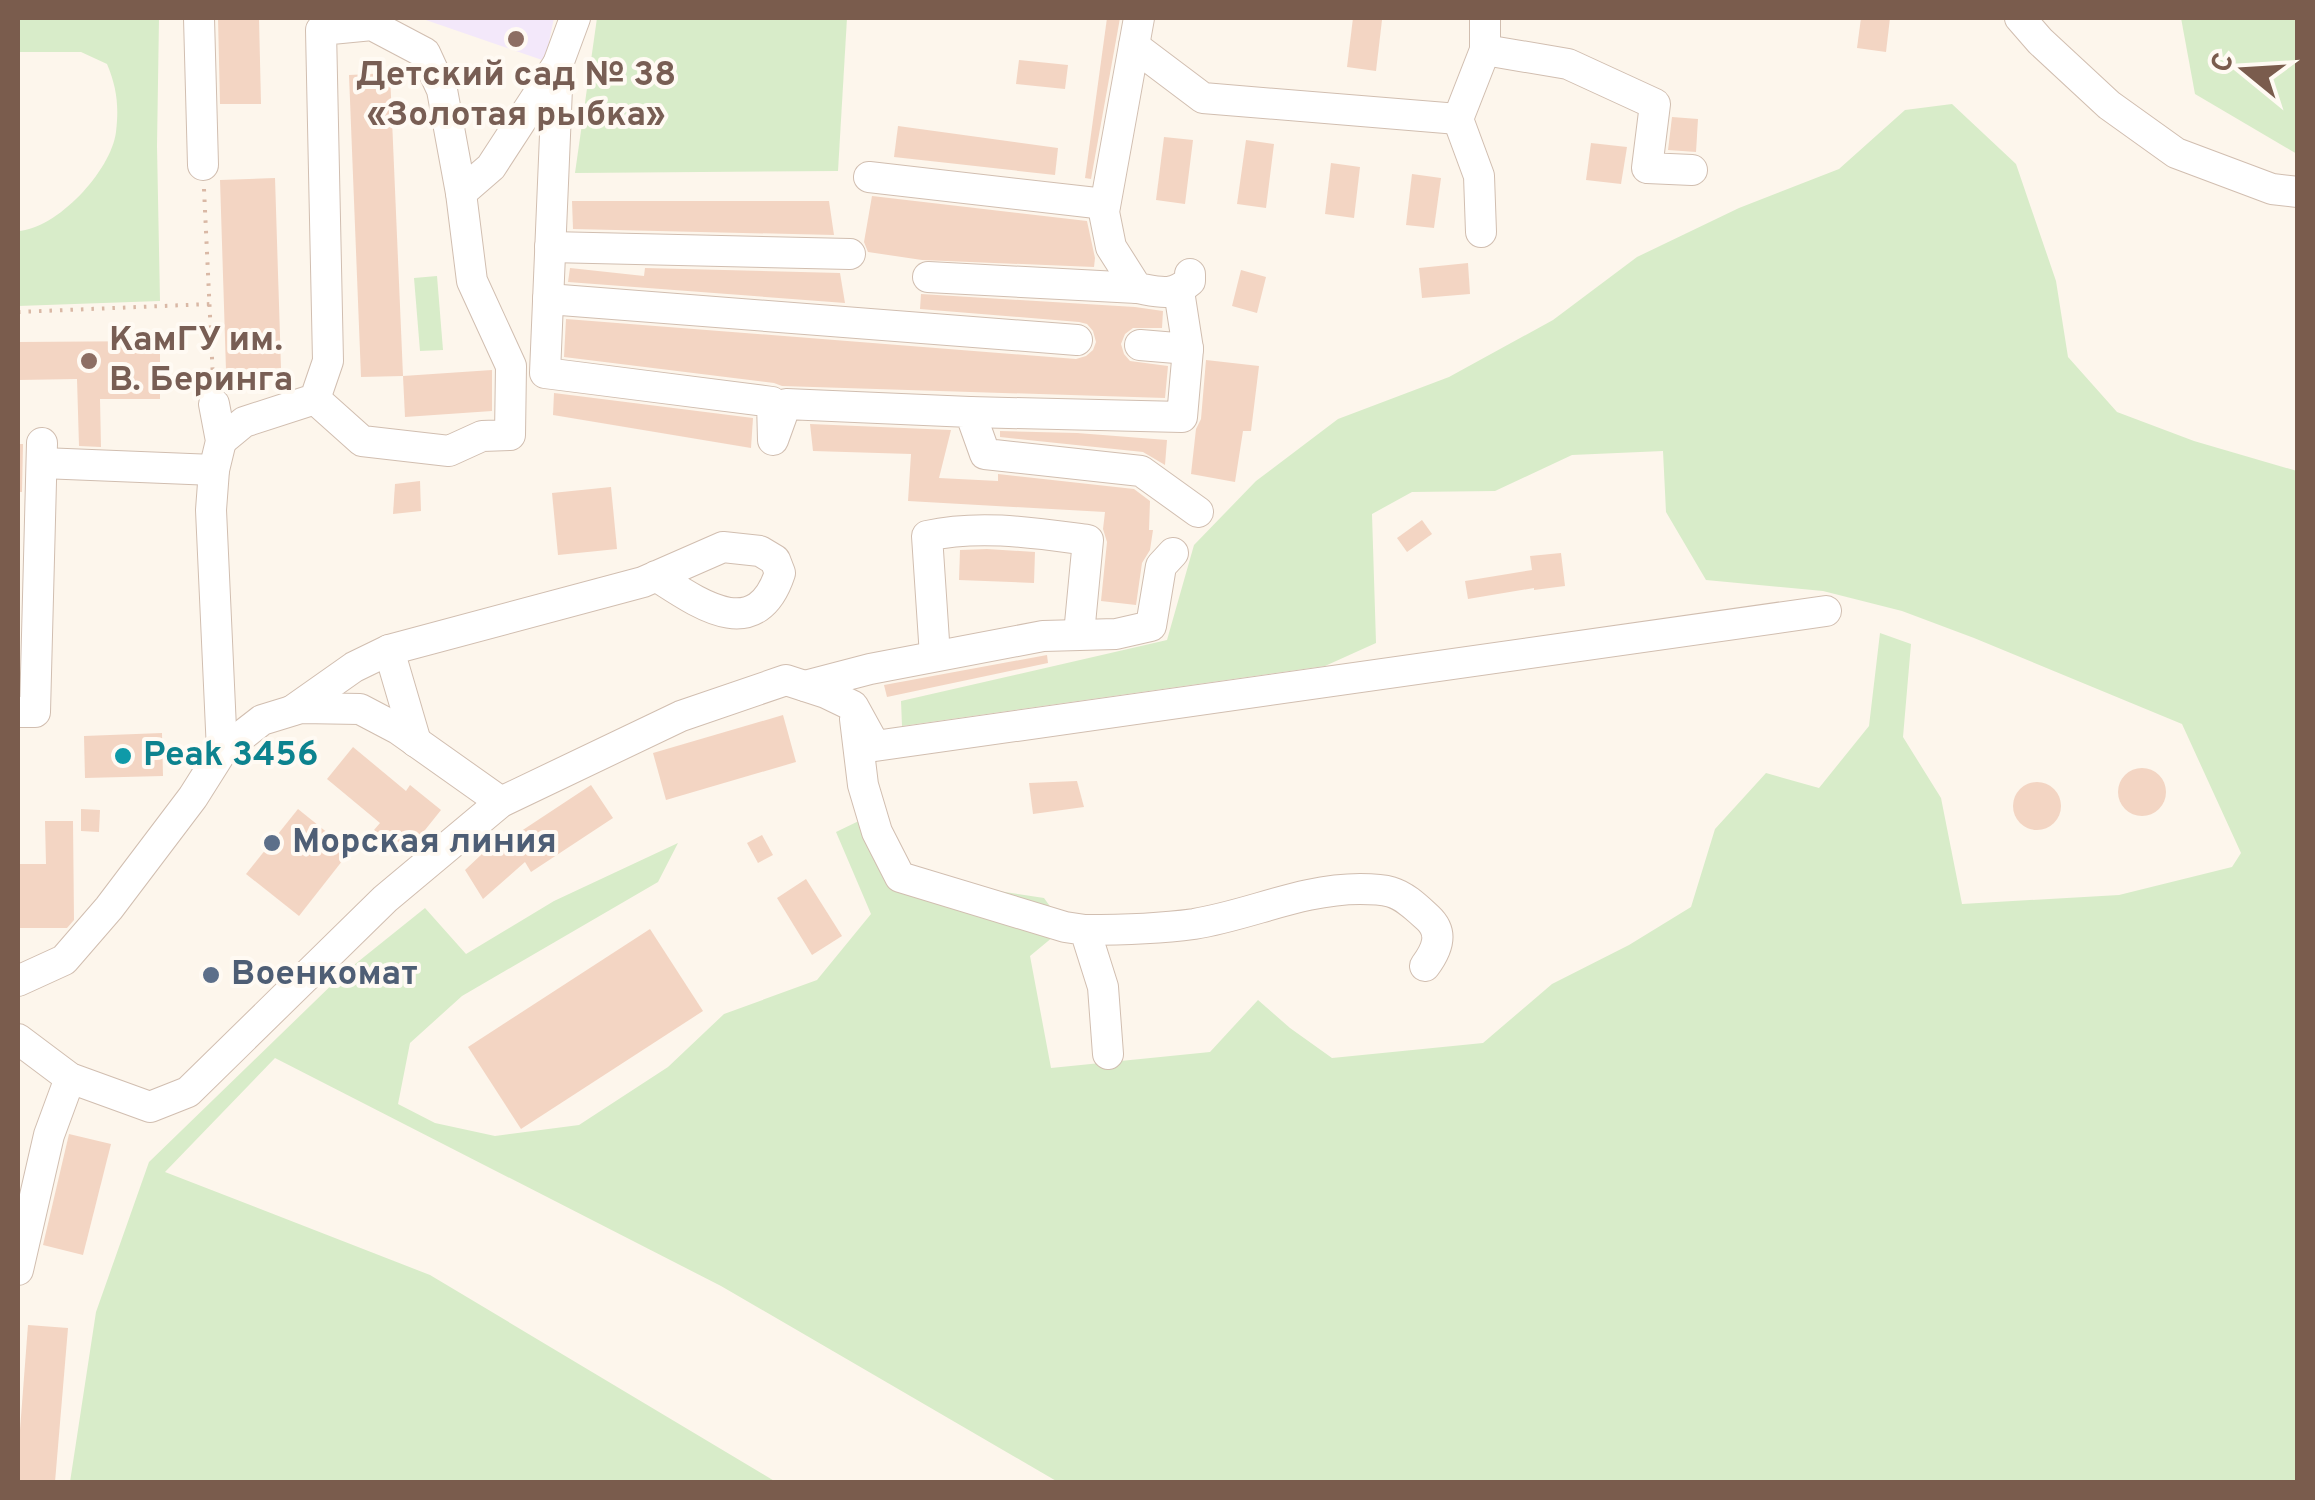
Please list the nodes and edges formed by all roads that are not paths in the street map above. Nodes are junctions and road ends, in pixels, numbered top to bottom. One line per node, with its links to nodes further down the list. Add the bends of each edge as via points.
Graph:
1 (199, 18): 9 (street)
2 (576, 18): 7 (street)
3 (1485, 18): 6 (street)
4 (2020, 18): 13 (street, via 2109,105 2176,153 2272,189)
5 (1136, 32): 8 (street, via 1203,98); 14 (street)
6 (1485, 50): 8 (street); 10 (street, via 1568,64 1655,104 1647,168)
7 (558, 64): 12 (street, via 490,166); 16 (street)
8 (1458, 119): 15 (street, via 1479,176)
9 (203, 165)
10 (1692, 170)
11 (869, 178): 14 (street)
12 (462, 192): 24 (street, via 472,281 510,366 510,434 482,436 450,451 362,441); 24 (street, via 442,90 425,53 372,24 321,30 328,361)
13 (2298, 192)
14 (1105, 204): 19 (street, via 1111,247)
15 (1481, 232)
16 (550, 247): 17 (street); 20 (street)
17 (850, 254)
18 (928, 276): 19 (street)
19 (1137, 288): 23 (street, via 1168,293 1184,283)
20 (548, 299): 21 (street); 26 (street, via 546,373 772,402 773,440 786,404)
21 (1077, 340)
22 (1140, 346): 23 (street)
23 (1188, 349): 26 (street, via 1182,417)
24 (315, 400): 27 (street, via 244,422)
25 (214, 404): 27 (street)
26 (970, 412): 28 (street, via 985,454 1141,471)
27 (218, 455): 38 (street, via 42,453 35,712); 40 (street, via 211,510)
28 (1198, 512)
29 (1173, 553): 32 (street, via 1162,566 1151,626)
30 (656, 576): 33 (street)
31 (1826, 611): 36 (street, via 876,746)
32 (1079, 634): 34 (street); 34 (street, via 1088,540 956,530 928,536)
33 (388, 650): 37 (street); 39 (street)
34 (935, 656): 35 (street)
35 (805, 686): 36 (street); 41 (street, via 786,680 682,716)
36 (853, 706): 42 (street, via 863,785 900,877)
37 (293, 710): 39 (street, via 360,708); 40 (street, via 262,720)
38 (18, 712)
39 (416, 742): 41 (street)
40 (222, 751): 44 (street, via 64,960)
41 (502, 802): 47 (street, via 385,899 188,1092 150,1107)
42 (1086, 930): 43 (street, via 1158,929 1303,894 1379,889 1402,896 1435,926 1438,941); 46 (street, via 1103,987)
43 (1425, 966)
44 (18, 981)
45 (18, 1039): 47 (street)
46 (1108, 1054)
47 (70, 1078): 48 (street)
48 (18, 1270)

